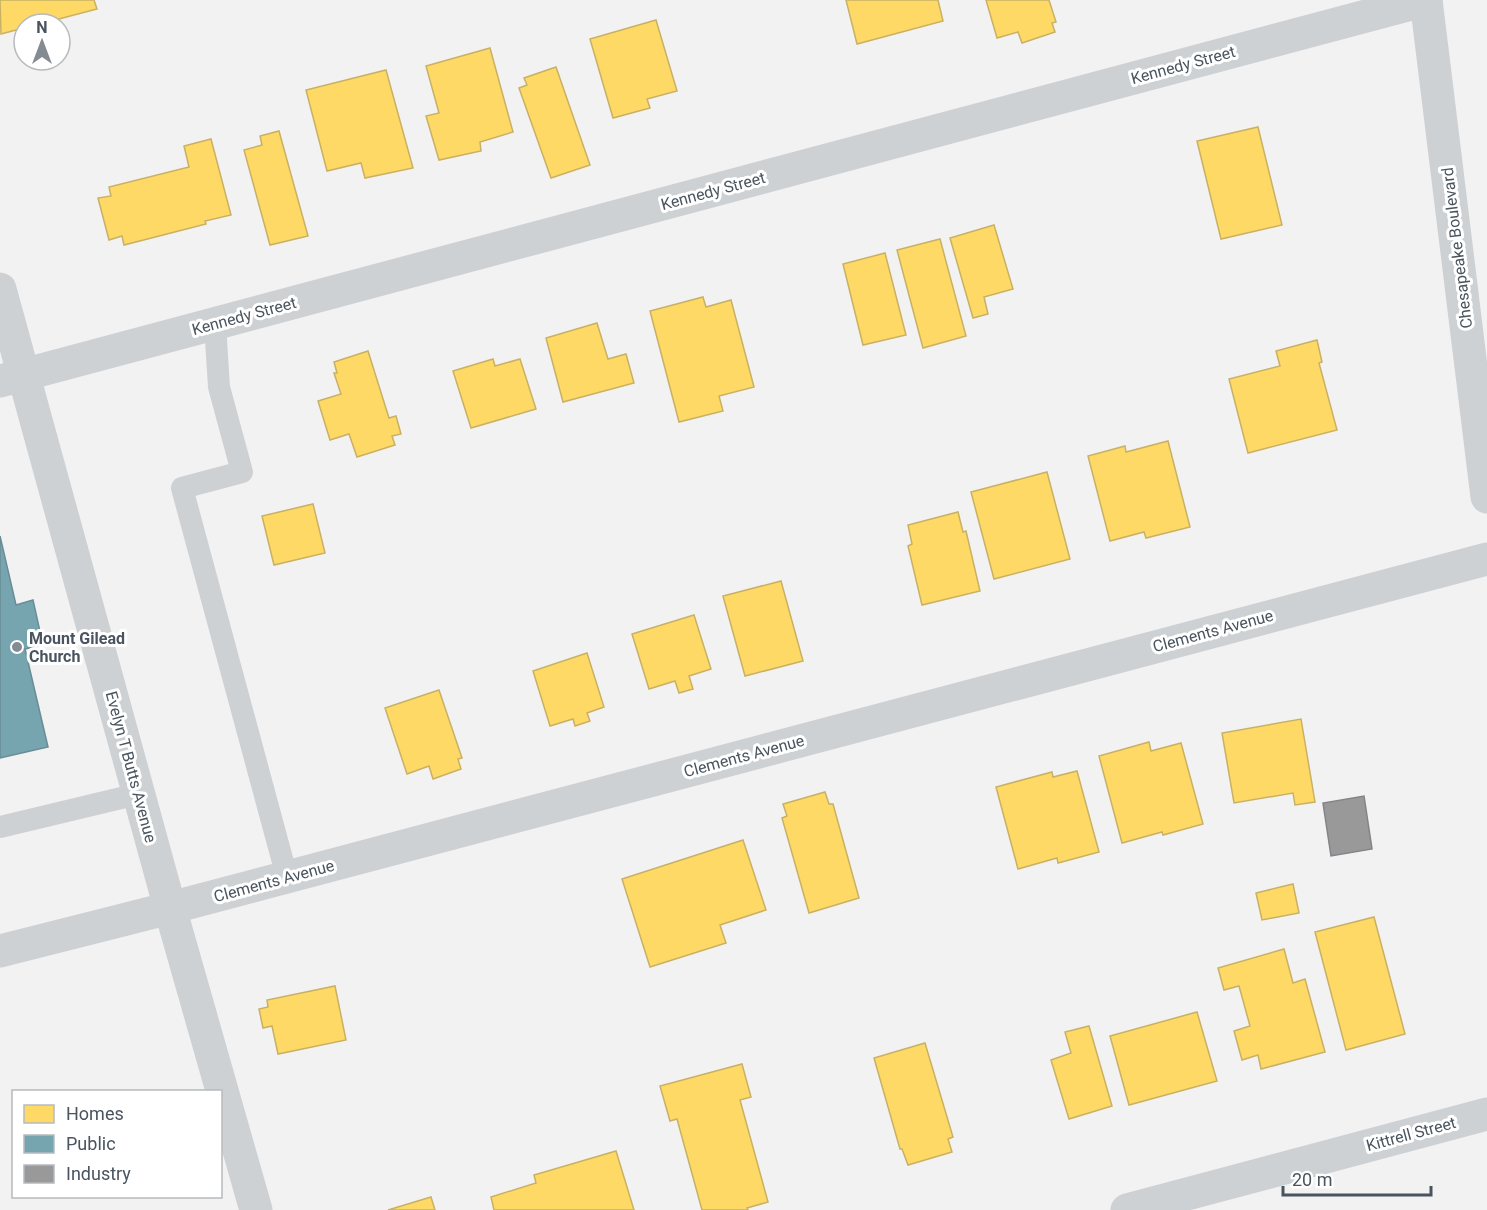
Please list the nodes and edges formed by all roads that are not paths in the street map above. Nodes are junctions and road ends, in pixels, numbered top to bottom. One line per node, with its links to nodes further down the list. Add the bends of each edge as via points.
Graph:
1 (1426, 0): 3 (street, Kennedy Street); 5 (main road, Chesapeake Boulevard)
2 (0, 289): 4 (street, Evelyn T Butts Avenue)
3 (215, 324): 4 (street, Kennedy Street); 9 (lane, via 219,387 242,472 182,488)
4 (12, 378): 7 (street, Evelyn T Butts Avenue)
5 (1487, 497)
6 (1487, 559): 9 (street, Clements Avenue)
7 (138, 794): 8 (lane); 10 (street, Evelyn T Butts Avenue)
8 (0, 827)
9 (287, 877): 10 (street, Clements Avenue)
10 (170, 908): 11 (street, Clements Avenue); 12 (street, Evelyn T Butts Avenue)
11 (0, 951)
12 (222, 1090)
13 (222, 1091): 15 (street, Evelyn T Butts Avenue)
14 (1487, 1114): 16 (street, Kittrell Street)
15 (256, 1210)
16 (1127, 1210)

